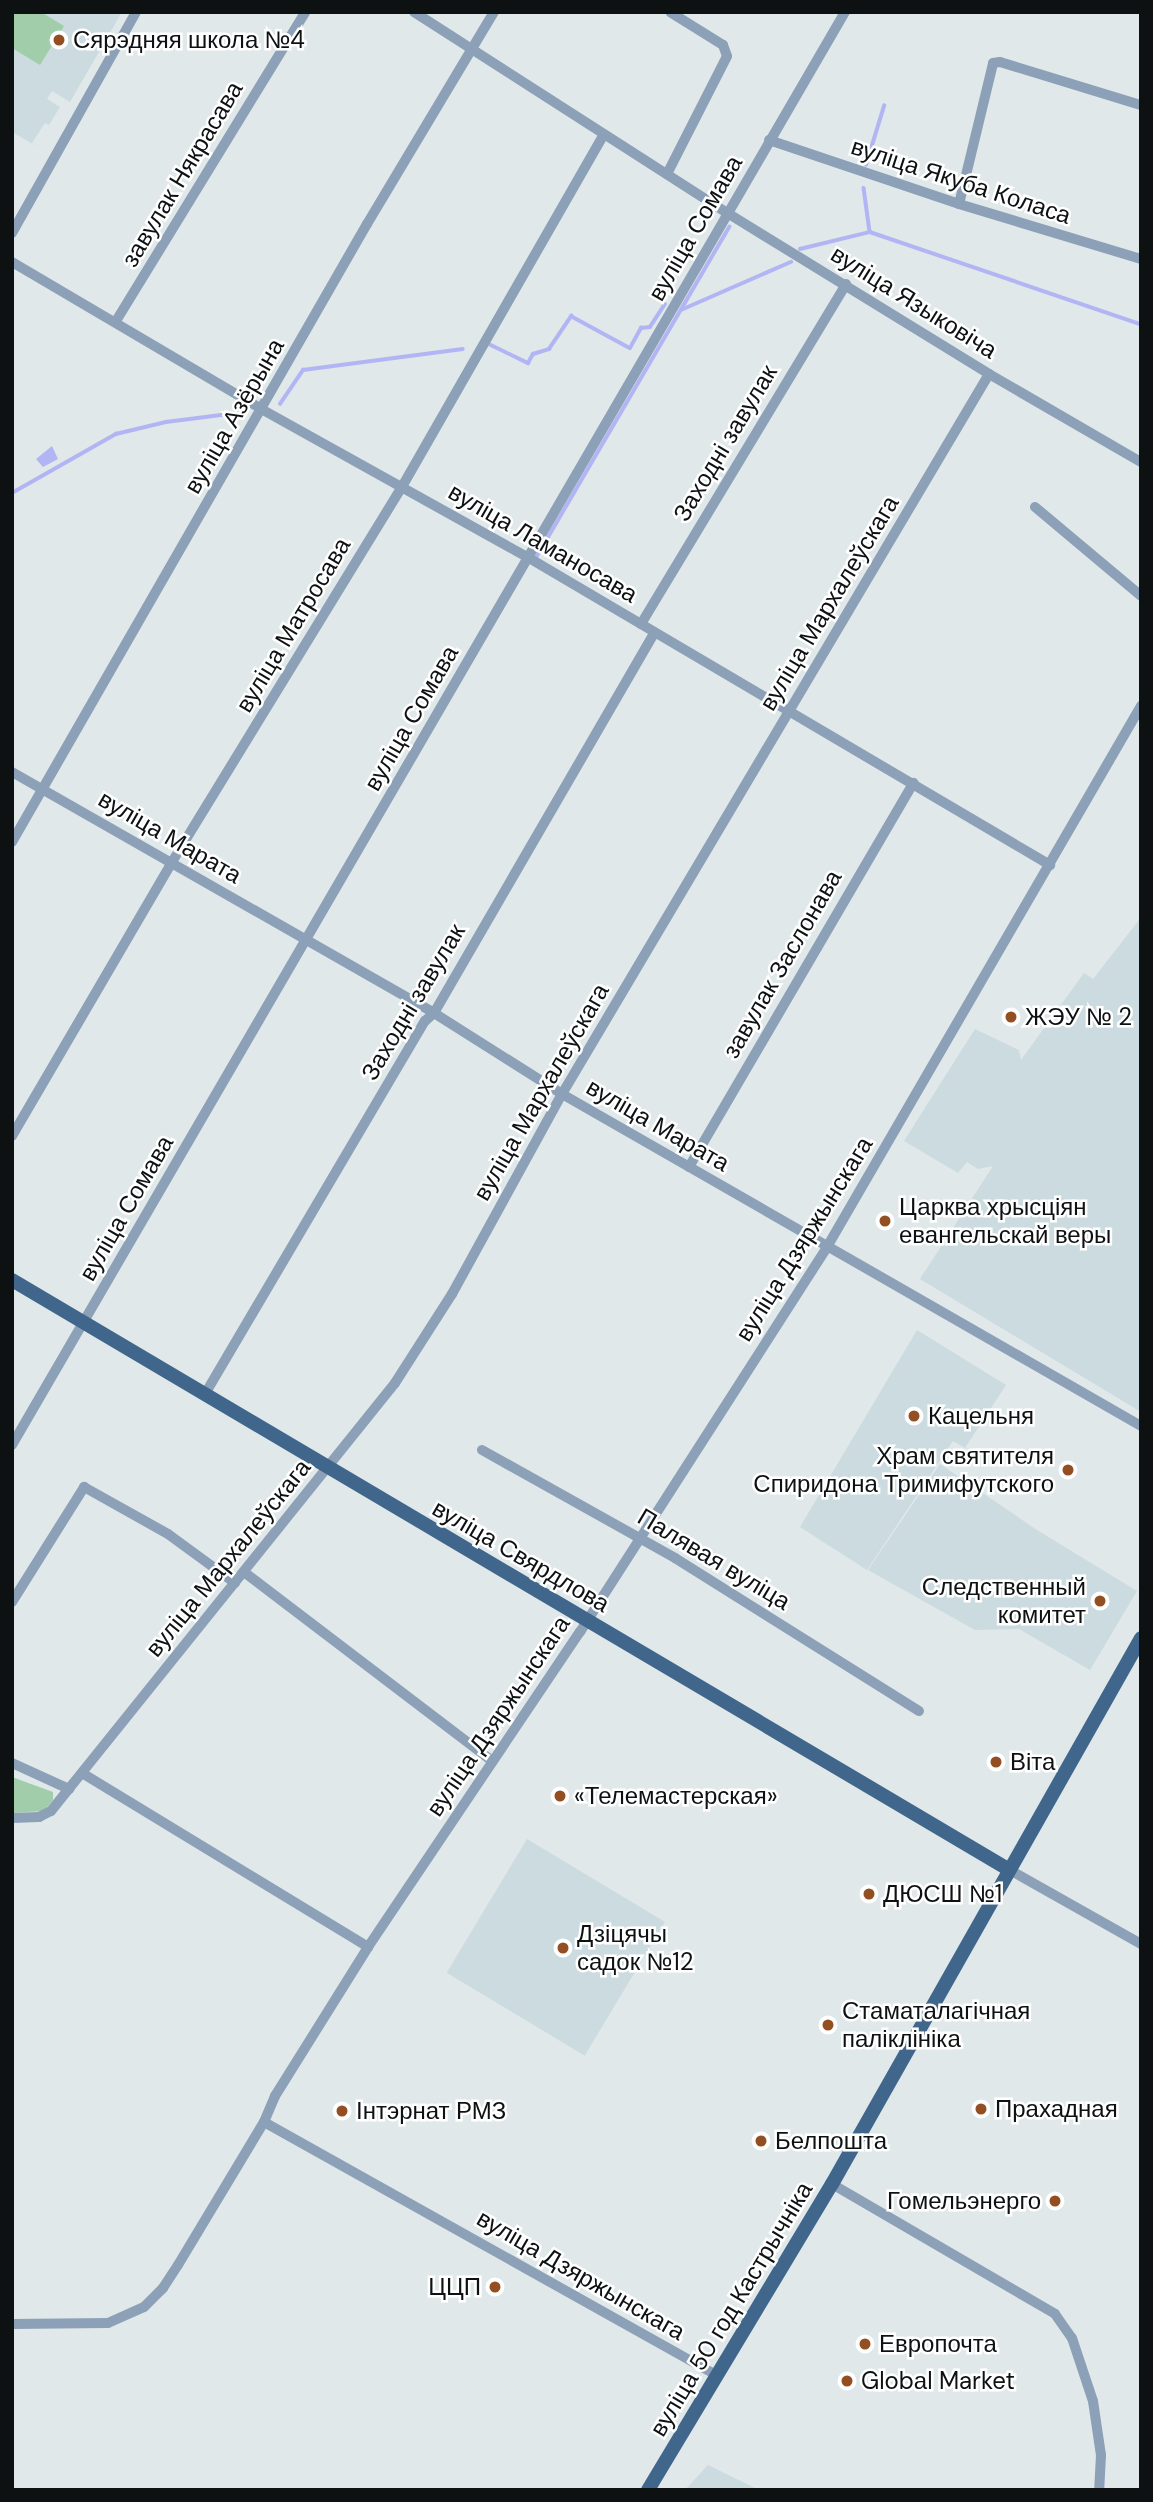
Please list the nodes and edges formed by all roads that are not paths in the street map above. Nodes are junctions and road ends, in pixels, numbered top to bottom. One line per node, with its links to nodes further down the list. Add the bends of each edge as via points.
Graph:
1 (136, 12): 14 (street)
2 (305, 12): 18 (street, завулак Някрасава)
3 (414, 12): 7 (street, вуліца Языковіча)
4 (494, 12): 7 (street, вуліца Азёрына)
5 (670, 12): 11 (street, via 727,50 727,57)
6 (845, 12): 10 (street, вуліца Сомава)
7 (472, 49): 9 (street, вуліца Языковіча); 20 (street, вуліца Азёрына)
8 (1141, 105): 12 (street, via 993,63)
9 (604, 134): 11 (street, вуліца Языковіча); 22 (street, вуліца Матросава)
10 (769, 140): 12 (street, вуліца Якуба Коласа); 13 (street, вуліца Сомава)
11 (667, 174): 13 (street, вуліца Языковіча)
12 (959, 204): 15 (street, вуліца Якуба Коласа)
13 (729, 214): 17 (street, вуліца Языковіча); 24 (street, вуліца Сомава)
14 (12, 233)
15 (1141, 260)
16 (12, 262): 18 (street, вуліца Ламаносава)
17 (846, 284): 19 (street, вуліца Языковіча); 26 (street, Заходні завулак)
18 (116, 321): 20 (street, вуліца Ламаносава)
19 (989, 374): 21 (street, вуліца Языковіча); 29 (street, вуліца Мархалеўскага)
20 (263, 410): 22 (street, вуліца Ламаносава); 32 (street, вуліца Азёрына)
21 (1141, 462)
22 (403, 485): 24 (street, вуліца Ламаносава); 34 (street, вуліца Матросава)
23 (1035, 507): 25 (street)
24 (529, 558): 26 (street, вуліца Ламаносава); 36 (street, вуліца Сомава)
25 (1141, 596)
26 (641, 624): 27 (street, вуліца Ламаносава)
27 (655, 632): 29 (street, вуліца Ламаносава); 37 (street, Заходні завулак)
28 (1141, 706): 35 (street, вуліца Дзяржынскага)
29 (789, 711): 31 (street, вуліца Ламаносава); 38 (street, вуліца Мархалеўскага)
30 (12, 772): 32 (street, вуліца Марата)
31 (913, 783): 35 (street, вуліца Ламаносава); 40 (street, завулак Заслонава)
32 (43, 790): 33 (street, вуліца Азёрына); 34 (street, вуліца Марата)
33 (12, 842)
34 (172, 862): 36 (street, вуліца Марата); 39 (street, вуліца Матросава)
35 (1050, 865): 41 (street, вуліца Дзяржынскага)
36 (307, 940): 37 (street, вуліца Марата); 43 (street, вуліца Сомава)
37 (434, 1013): 38 (street, вуліца Марата); 44 (street, Заходні завулак, via 425,1021)
38 (562, 1094): 40 (street, вуліца Марата); 48 (street, вуліца Мархалеўскага, via 452,1294 395,1383)
39 (12, 1136)
40 (689, 1167): 41 (street, вуліца Марата)
41 (827, 1247): 45 (street, вуліца Марата); 49 (street, вуліца Дзяржынскага)
42 (12, 1280): 43 (main road, вуліца Свярдлова)
43 (85, 1321): 44 (main road, вуліца Свярдлова); 46 (street, вуліца Сомава)
44 (205, 1394): 48 (main road, вуліца Свярдлова)
45 (1141, 1426)
46 (12, 1445)
47 (482, 1450): 49 (street, Палявая вуліца)
48 (329, 1468): 50 (street, вуліца Мархалеўскага); 53 (main road, вуліца Свярдлова)
49 (641, 1537): 53 (street, вуліца Дзяржынскага); 55 (street, Палявая вуліца)
50 (244, 1572): 51 (street, вуліца Мархалеўскага); 56 (street)
51 (235, 1583): 52 (street, via 168,1534 84,1487); 58 (street, вуліца Мархалеўскага)
52 (12, 1602)
53 (587, 1620): 56 (street, вуліца Дзяржынскага); 61 (main road, вуліца Свярдлова)
54 (1141, 1638): 61 (main road, вуліца 50 год Кастрычніка)
55 (919, 1711)
56 (492, 1761): 63 (street, вуліца Дзяржынскага)
57 (12, 1763): 59 (street)
58 (82, 1773): 59 (street, вуліца Мархалеўскага); 63 (street)
59 (69, 1789): 60 (street, вуліца Мархалеўскага, via 45,1815)
60 (12, 1818)
61 (1008, 1869): 62 (street); 65 (main road, вуліца 50 год Кастрычніка)
62 (1141, 1944)
63 (368, 1947): 64 (street, вуліца Дзяржынскага, via 275,2096)
64 (264, 2122): 66 (street, via 163,2288 144,2307 108,2323); 67 (street, вуліца Дзяржынскага)
65 (832, 2184): 67 (main road, вуліца 50 год Кастрычніка); 69 (street, via 1055,2314 1072,2338 1093,2402 1101,2455)
66 (12, 2324)
67 (718, 2376): 68 (main road, вуліца 50 год Кастрычніка)
68 (648, 2490)
69 (1099, 2490)

